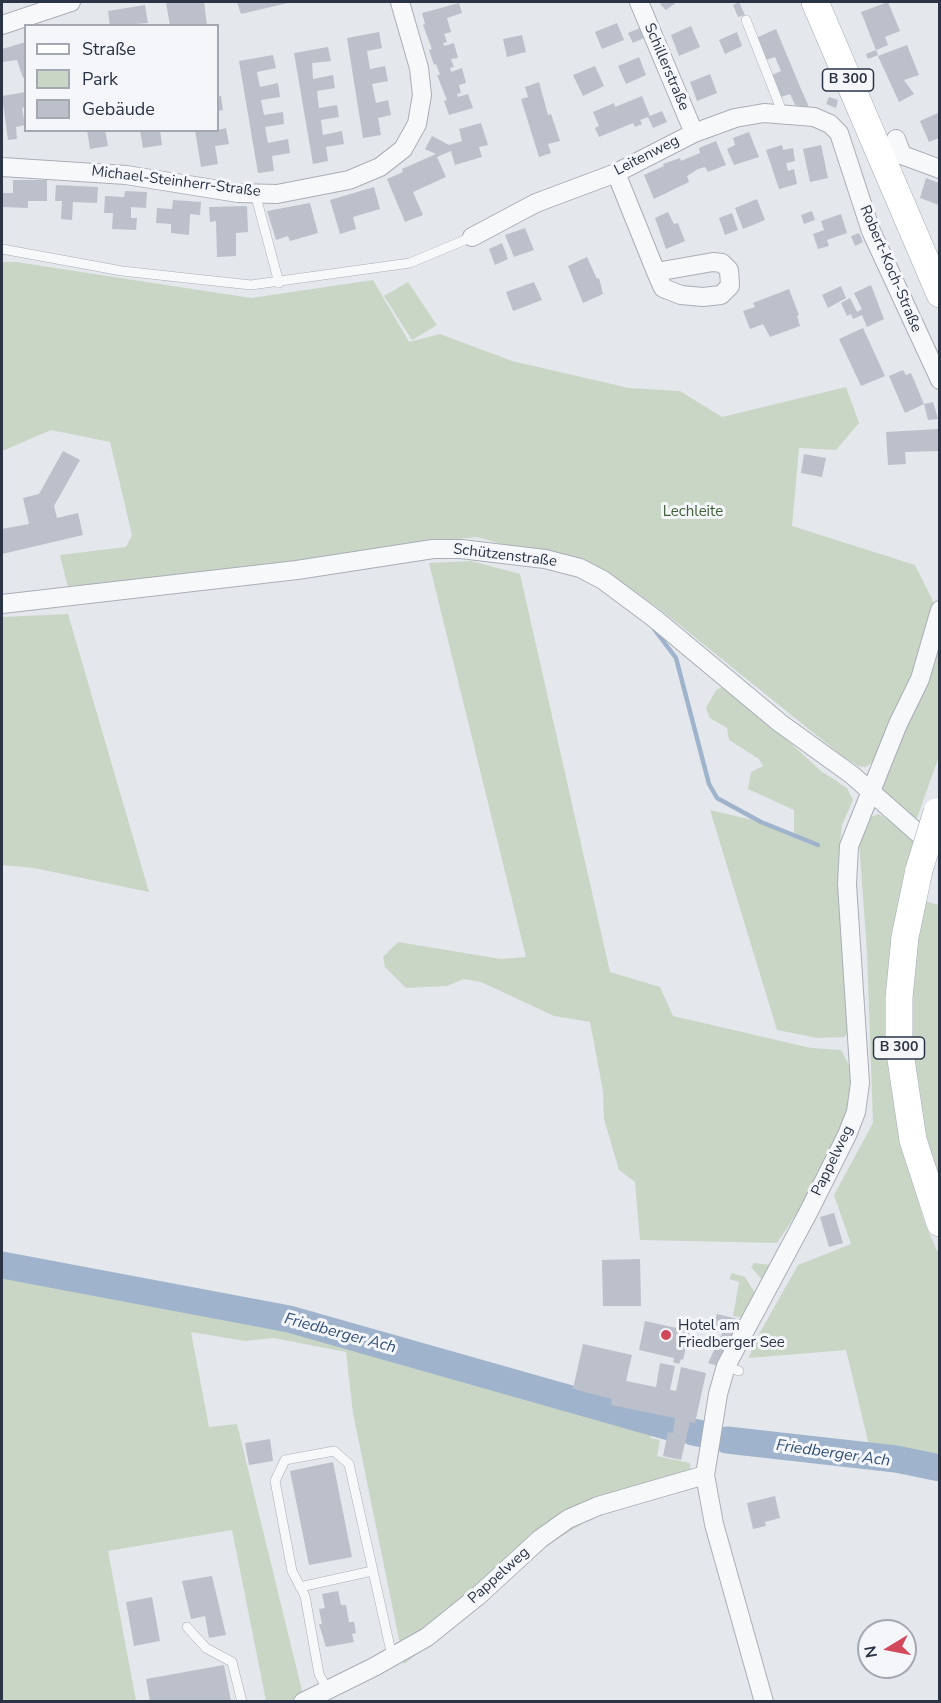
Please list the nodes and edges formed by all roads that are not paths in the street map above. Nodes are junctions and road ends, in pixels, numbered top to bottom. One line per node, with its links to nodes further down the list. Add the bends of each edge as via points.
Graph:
1 (400, 2): 14 (street, Michael-Steinherr-Straße, via 419,68 422,95 417,124 403,149 380,167 349,180 288,192)
2 (639, 2): 9 (street, Schillerstraße)
3 (815, 2): 19 (main road, B 300)
4 (62, 3): 6 (street)
5 (746, 20): 7 (lane)
6 (2, 25)
7 (783, 114): 8 (street, Leitenweg, via 814,117); 9 (street, Leitenweg, via 735,118)
8 (830, 124): 20 (street, Robert-Koch-Straße, via 839,133 871,231)
9 (694, 133): 13 (street, Leitenweg)
10 (896, 139): 12 (street, via 902,155)
11 (2, 167): 14 (street, Michael-Steinherr-Straße, via 126,175 204,189)
12 (939, 169)
13 (616, 173): 15 (street, Leitenweg, via 536,203); 17 (street)
14 (255, 193): 18 (lane)
15 (472, 237): 18 (lane, via 410,263)
16 (2, 249): 18 (lane, via 132,272 251,285)
17 (656, 272)
18 (279, 283)
19 (939, 294)
20 (939, 380)
21 (2, 604): 23 (street, Schützenstraße, via 297,570 433,549 545,559 580,568 603,580)
22 (939, 610): 23 (street, via 920,679)
23 (871, 793): 25 (street, Schützenstraße); 27 (street, Pappelweg, via 855,827 848,855 860,1083 856,1112 814,1213 718,1394)
24 (938, 809): 26 (main road, B 300, bridge, via 919,870 905,937 899,1046 913,1140)
25 (919, 834)
26 (939, 1223)
27 (705, 1476): 31 (street, Pappelweg, via 598,1506 568,1519 427,1637); 35 (street, Pappelweg)
28 (372, 1571): 29 (lane); 29 (lane, via 349,1464 333,1451 285,1460 275,1481 292,1571); 31 (lane)
29 (300, 1587): 32 (lane, via 319,1674)
30 (187, 1627): 33 (lane, via 206,1648 232,1662)
31 (392, 1656): 32 (street, Pappelweg)
32 (327, 1689): 34 (street, Pappelweg)
33 (242, 1701)
34 (303, 1701)
35 (764, 1701)

